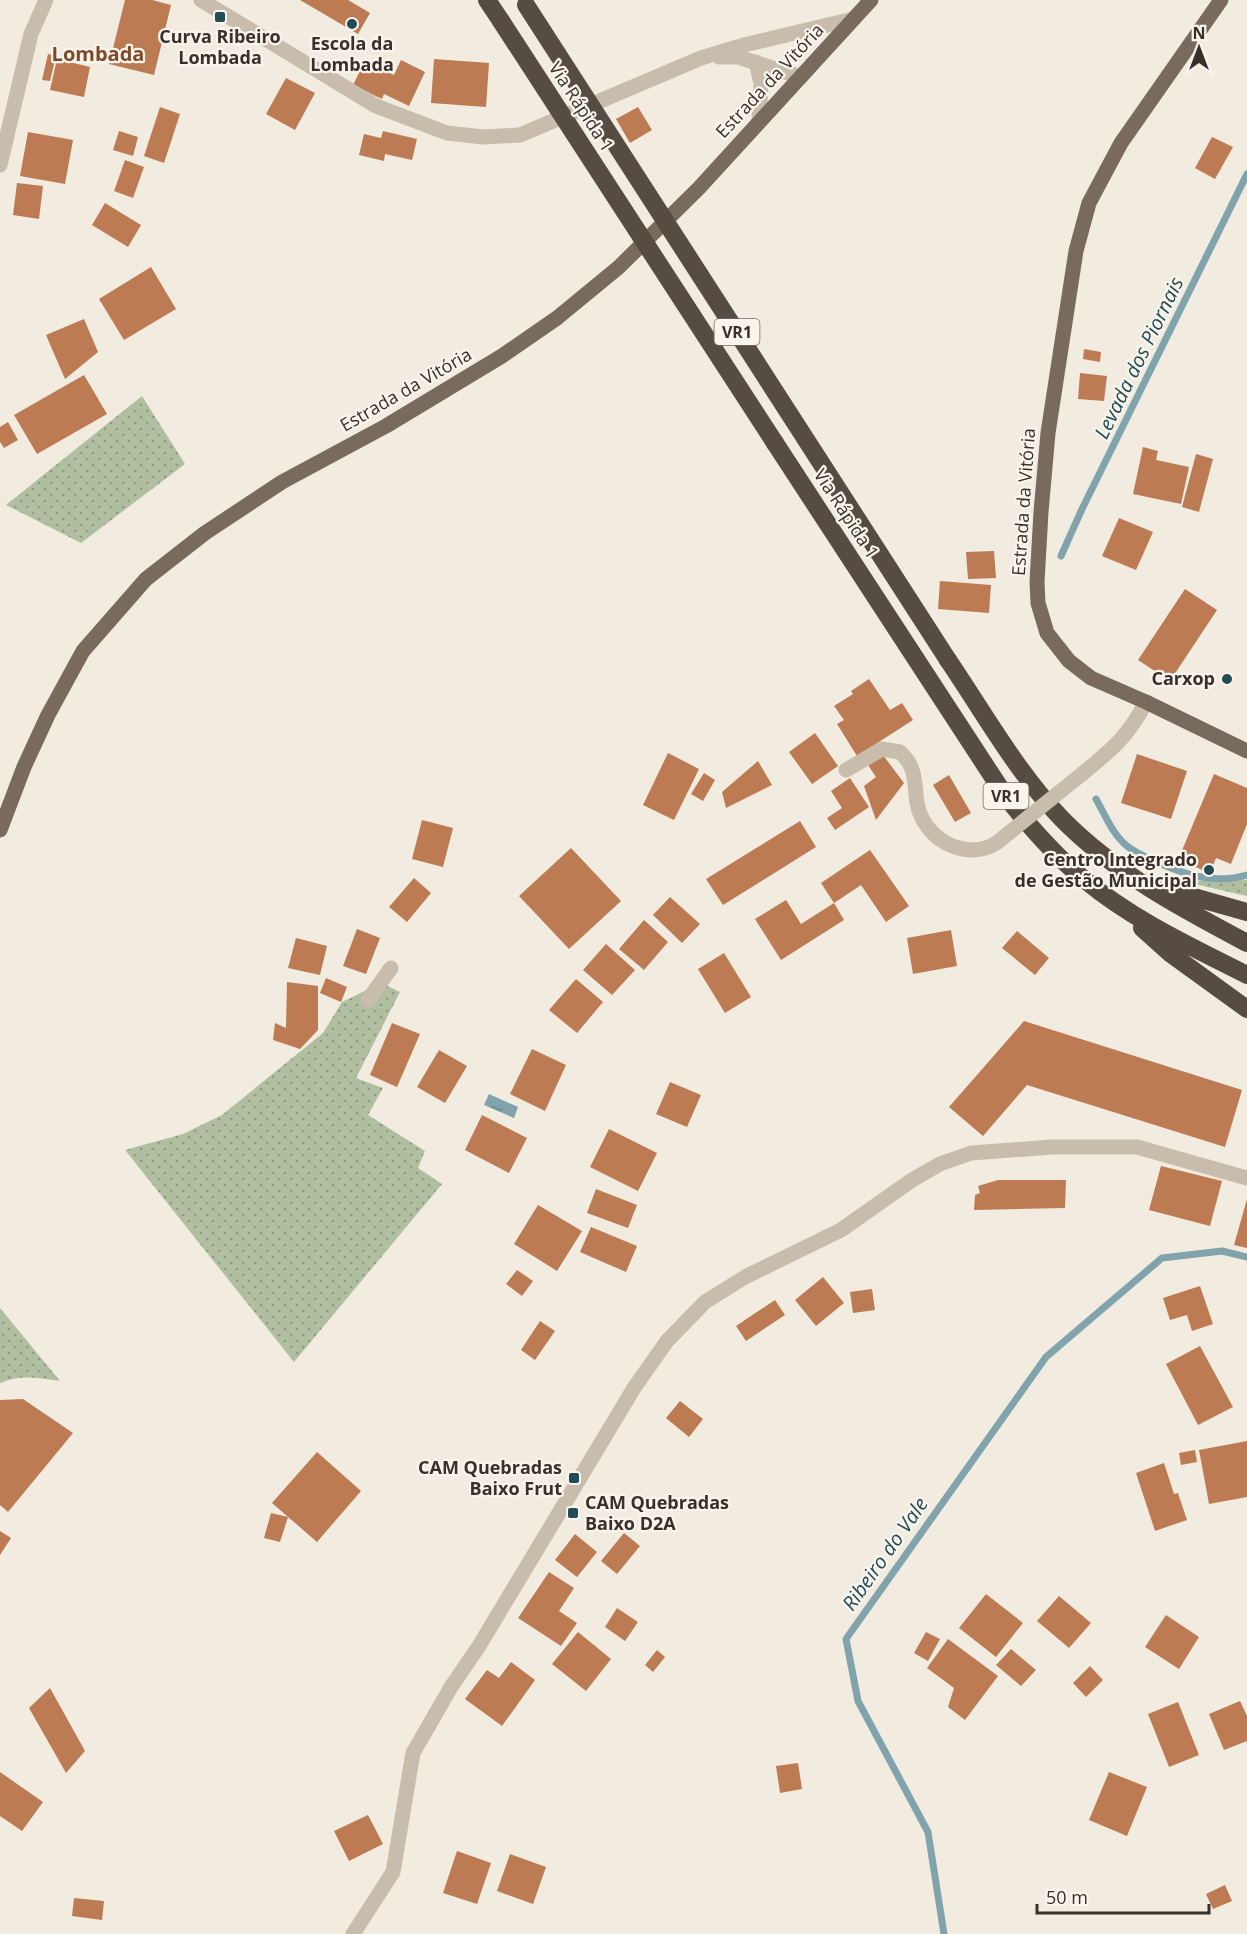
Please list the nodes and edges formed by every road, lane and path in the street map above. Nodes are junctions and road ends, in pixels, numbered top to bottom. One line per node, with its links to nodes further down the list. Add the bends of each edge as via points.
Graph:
1 (46, 0): 12 (street, via 31,34)
2 (201, 0): 8 (street, via 376,106 447,133 520,135)
3 (487, 0): 18 (highway, Via Rápida 1 / VR1, bridge, via 1004,794 1062,860)
4 (871, 0): 7 (main road, Estrada da Vitória)
5 (1221, 0): 13 (main road, Estrada da Vitória, via 1121,143 1089,203 1076,251 1047,444 1037,582 1038,603 1047,633 1070,662 1092,678)
6 (525, 2): 17 (highway, Via Rápida 1 / VR1, bridge, via 948,660 1041,795 1084,840)
7 (853, 19): 8 (street); 10 (main road, Estrada da Vitória)
8 (701, 58): 9 (street, via 738,57)
9 (756, 62): 10 (street); 11 (street, via 761,83)
10 (801, 77): 11 (main road, Estrada da Vitória)
11 (759, 121): 16 (main road, Estrada da Vitória, via 627,259 557,318 386,426 282,482 205,533 146,579 83,651 43,726)
12 (0, 165)
13 (1146, 702): 14 (main road, Estrada da Vitória); 15 (street, bridge, via 1120,742 1000,841 981,849 952,847 938,838 921,817 912,767 900,752 882,749)
14 (1247, 751)
15 (846, 770)
16 (0, 830)
17 (1126, 874): 19 (highway, via 1170,891); 20 (highway, Via Rápida 1 / VR1)
18 (1109, 898): 22 (highway, Via Rápida 1 / VR1); 24 (highway, via 1171,954)
19 (1247, 912)
20 (1247, 943)
21 (391, 968): 23 (street)
22 (1247, 975)
23 (368, 1000)
24 (1247, 1009)
25 (1247, 1178): 26 (street, via 1137,1147 1052,1147 971,1154 940,1164 841,1230 745,1277 705,1302 666,1341 633,1388 413,1753 393,1872)
26 (353, 1934)

